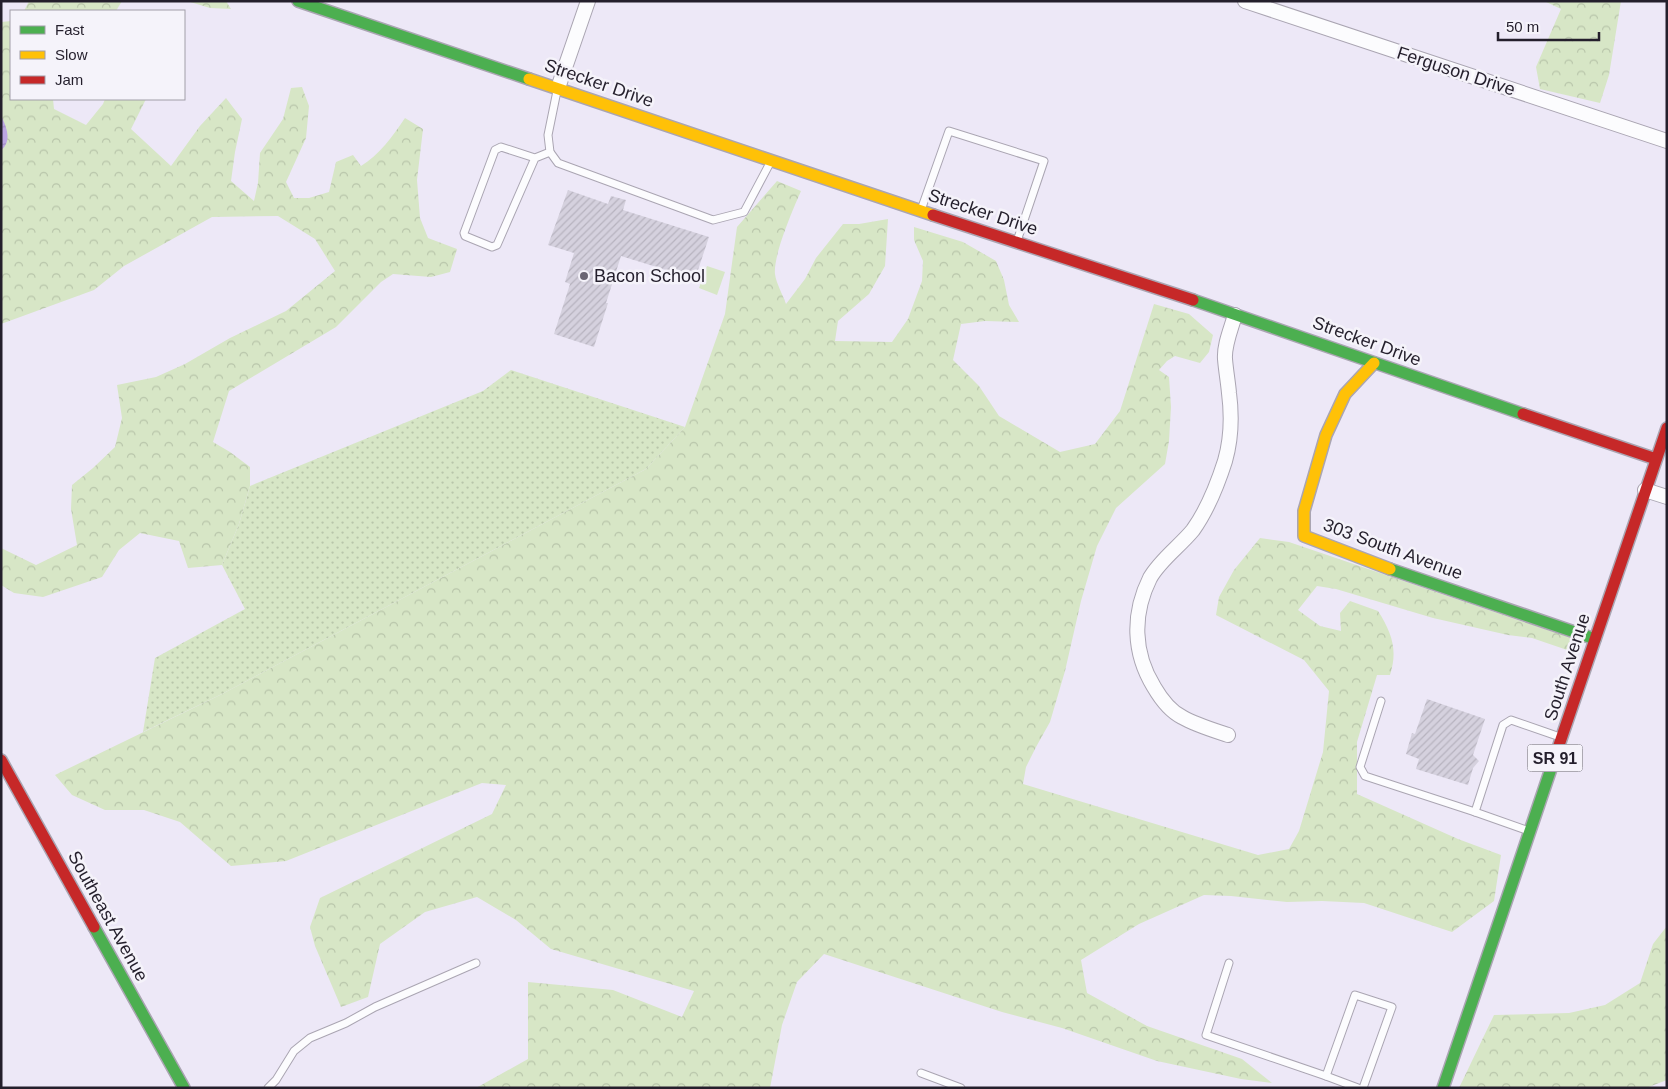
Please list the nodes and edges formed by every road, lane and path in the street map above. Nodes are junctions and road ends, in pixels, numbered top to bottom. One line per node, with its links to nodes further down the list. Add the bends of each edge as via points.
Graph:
1 (298, 1): 4 (street, Strecker Drive)
2 (588, 1): 4 (street)
3 (1245, 1): 5 (street, Ferguson Drive)
4 (558, 88): 6 (lane, via 548,135); 8 (street, Strecker Drive)
5 (1667, 141)
6 (550, 152): 7 (lane); 8 (lane, via 558,164 713,220 744,212)
7 (535, 158): 7 (lane, via 497,245 492,247 465,236 495,150 501,147)
8 (772, 160): 9 (street, Strecker Drive)
9 (921, 210): 10 (street, Strecker Drive); 10 (lane, via 950,131 1044,161)
10 (1017, 242): 11 (street, Strecker Drive)
11 (1235, 315): 12 (street, Strecker Drive); 19 (street, via 1225,359 1231,409 1230,440 1223,468 1206,511 1150,578 1140,608 1137,636 1142,664 1162,699 1181,717)
12 (1374, 363): 14 (street, Strecker Drive); 17 (street, 303 South Avenue, via 1345,394 1326,435 1304,511 1304,536)
13 (1667, 428): 14 (street, South Avenue / SR 91)
14 (1656, 458): 15 (street, South Avenue / SR 91)
15 (1645, 490): 16 (street); 17 (street, South Avenue / SR 91)
16 (1667, 497)
17 (1595, 639): 20 (street, South Avenue / SR 91)
18 (1381, 701): 22 (lane, via 1360,767 1365,776)
19 (1228, 735)
20 (1562, 738): 22 (lane, via 1511,720 1503,725); 23 (street, South Avenue / SR 91)
21 (1, 760): 28 (street, Southeast Avenue)
22 (1475, 812): 23 (lane)
23 (1530, 832): 33 (street, South Avenue / SR 91)
24 (476, 963): 29 (lane, via 310,1038 294,1051)
25 (1229, 963): 27 (lane, via 1206,1036)
26 (921, 1073): 30 (lane)
27 (1326, 1076): 31 (lane); 32 (lane, via 1355,996 1392,1007)
28 (184, 1088)
29 (268, 1088)
30 (961, 1088)
31 (1358, 1088)
32 (1363, 1088)
33 (1443, 1088)

